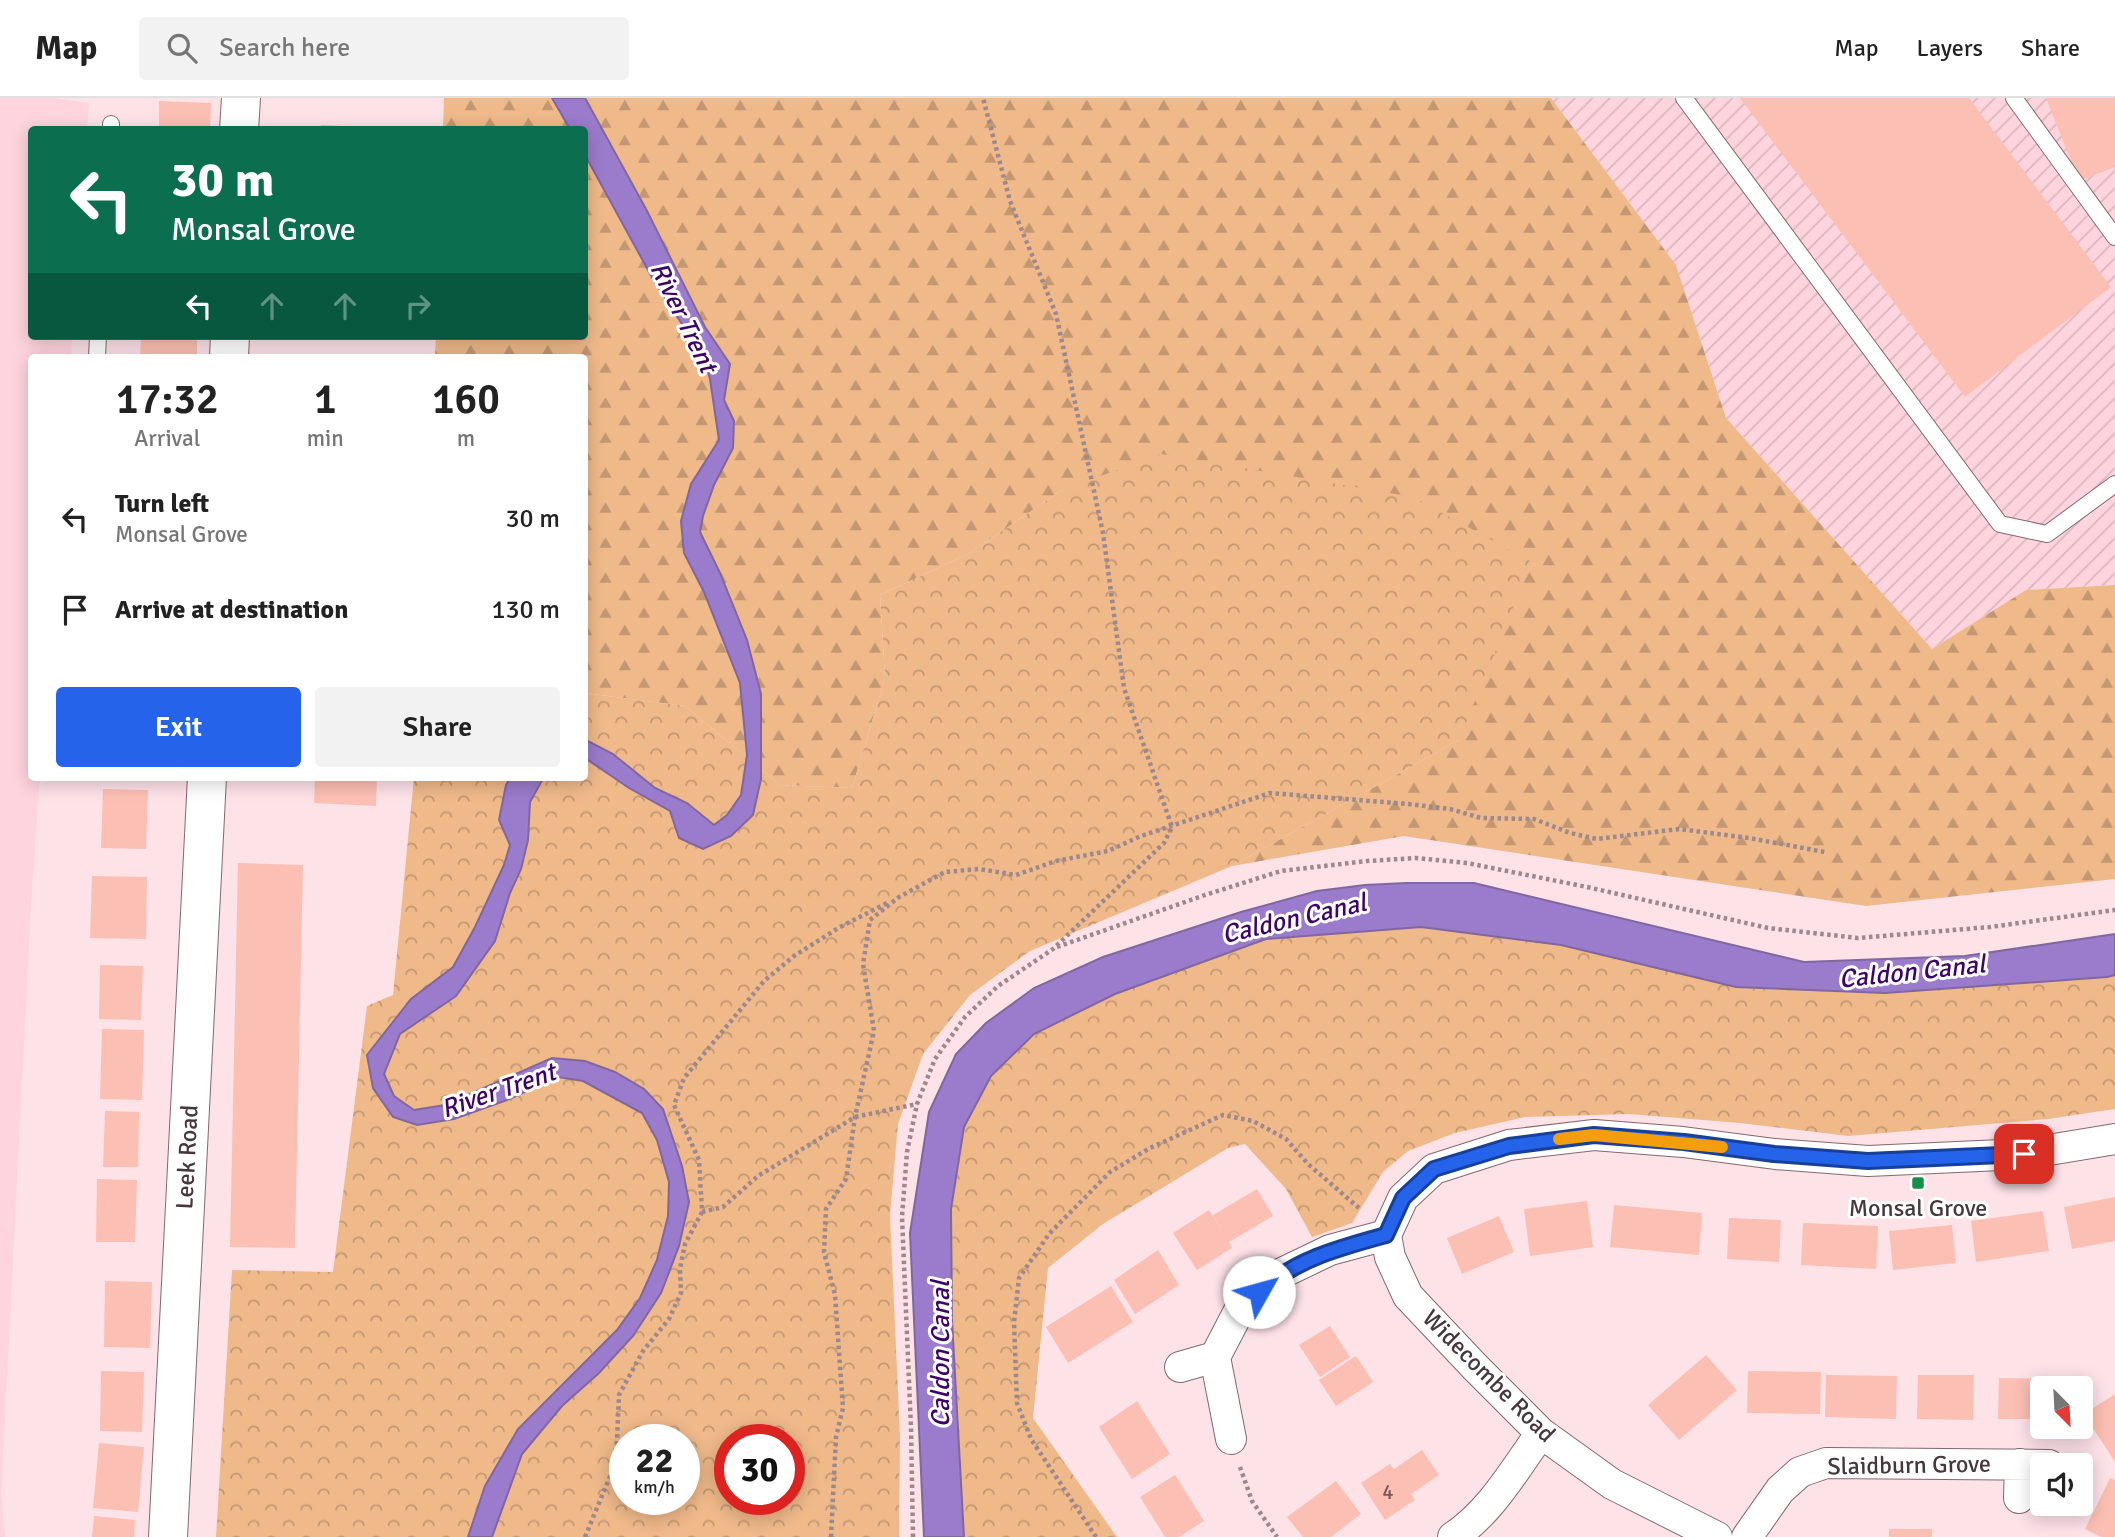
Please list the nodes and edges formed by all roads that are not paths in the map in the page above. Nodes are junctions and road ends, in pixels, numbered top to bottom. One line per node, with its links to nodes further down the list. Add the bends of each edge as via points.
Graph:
1 (241, 98): 4 (main road)
2 (1684, 98): 6 (lane, via 2000,524 2047,534)
3 (2014, 98): 5 (lane)
4 (239, 126)
5 (2115, 237)
6 (2115, 484)
7 (207, 781): 17 (main road, Leek Road)
8 (2115, 1139): 9 (street, via 2024,1154 1868,1161 1581,1136 1509,1146 1434,1169 1403,1198)
9 (1388, 1231): 10 (street, via 1278,1275 1240,1309); 12 (street, Widecombe Road, via 1390,1257 1408,1296)
10 (1215, 1357): 11 (street); 13 (street)
11 (1180, 1367)
12 (1541, 1433): 18 (street, via 1499,1492); 19 (street, Widecombe Road, via 1612,1484)
13 (1231, 1440)
14 (2030, 1464): 20 (street, Slaidburn Grove, via 1826,1463 1800,1472 1780,1490)
15 (2030, 1473): 16 (street, Slaidburn Grove)
16 (2019, 1498)
17 (167, 1537)
18 (1453, 1537)
19 (1717, 1537)
20 (1747, 1537)

